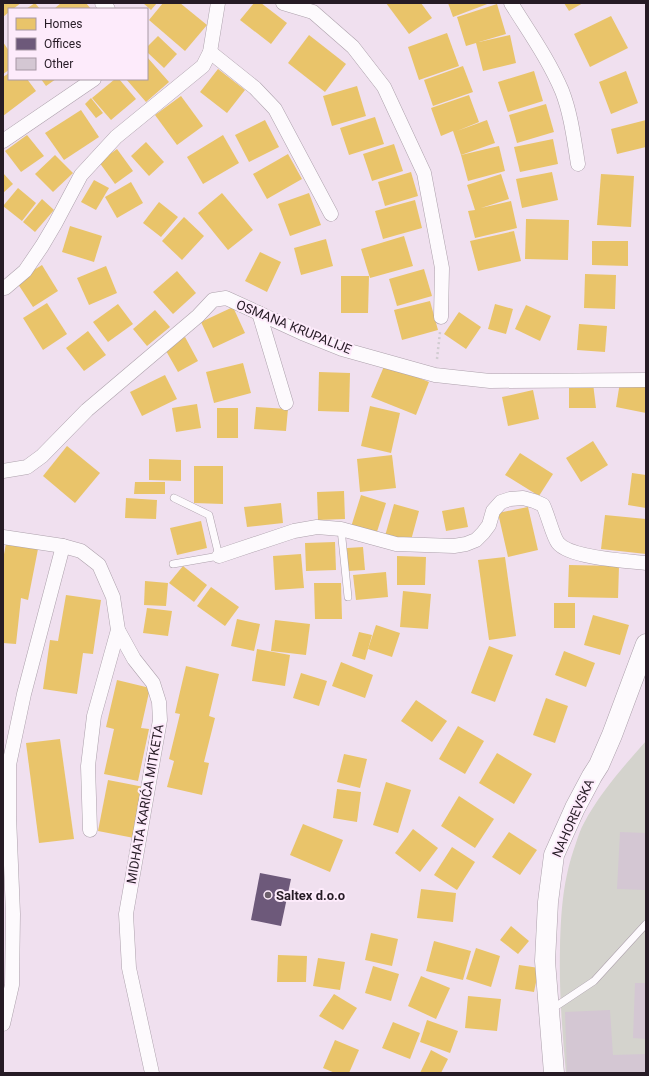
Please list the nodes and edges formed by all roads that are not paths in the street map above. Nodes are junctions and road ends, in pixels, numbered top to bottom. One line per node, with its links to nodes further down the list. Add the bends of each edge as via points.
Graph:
1 (218, 3): 4 (street)
2 (283, 3): 11 (street, via 313,12 353,48 384,87 424,173 442,268)
3 (511, 3): 7 (street, via 541,49 562,92)
4 (210, 52): 8 (street, via 255,88 275,110); 9 (street, via 203,66 116,137 81,175 42,246 25,271)
5 (93, 80): 6 (street)
6 (3, 141)
7 (578, 164)
8 (331, 214)
9 (5, 288)
10 (259, 313): 12 (street, OSMANA KRUPALIJE, via 342,349 435,375 490,381); 13 (street); 14 (street, OSMANA KRUPALIJE, via 226,298 213,300 198,316 87,410 42,456 27,467)
11 (441, 317)
12 (646, 380)
13 (286, 403)
14 (3, 471)
15 (174, 498): 19 (lane, via 209,515)
16 (341, 529): 19 (street, via 316,527 294,530); 20 (street, via 396,544 466,544 484,533 493,510 500,502 523,498 534,500 543,506 558,544 574,553); 22 (lane)
17 (3, 537): 18 (street, MIDHATA KARIĆA MITKETA)
18 (63, 546): 23 (street, MIDHATA KARIĆA MITKETA, via 82,551 99,566 113,597); 28 (street, via 24,694 9,765 12,985)
19 (219, 556): 21 (lane)
20 (646, 563)
21 (173, 564)
22 (348, 598)
23 (118, 630): 25 (street, via 94,716 88,766); 29 (street, MIDHATA KARIĆA MITKETA, via 134,659 153,683 159,702 160,720 126,914 128,968)
24 (646, 644): 27 (street, NAHOREVSKA, via 599,766 575,808 554,854 545,961)
25 (90, 830)
26 (646, 924): 27 (lane, via 594,981)
27 (548, 1011): 30 (street, NAHOREVSKA)
28 (3, 1024)
29 (152, 1073)
30 (554, 1073)

